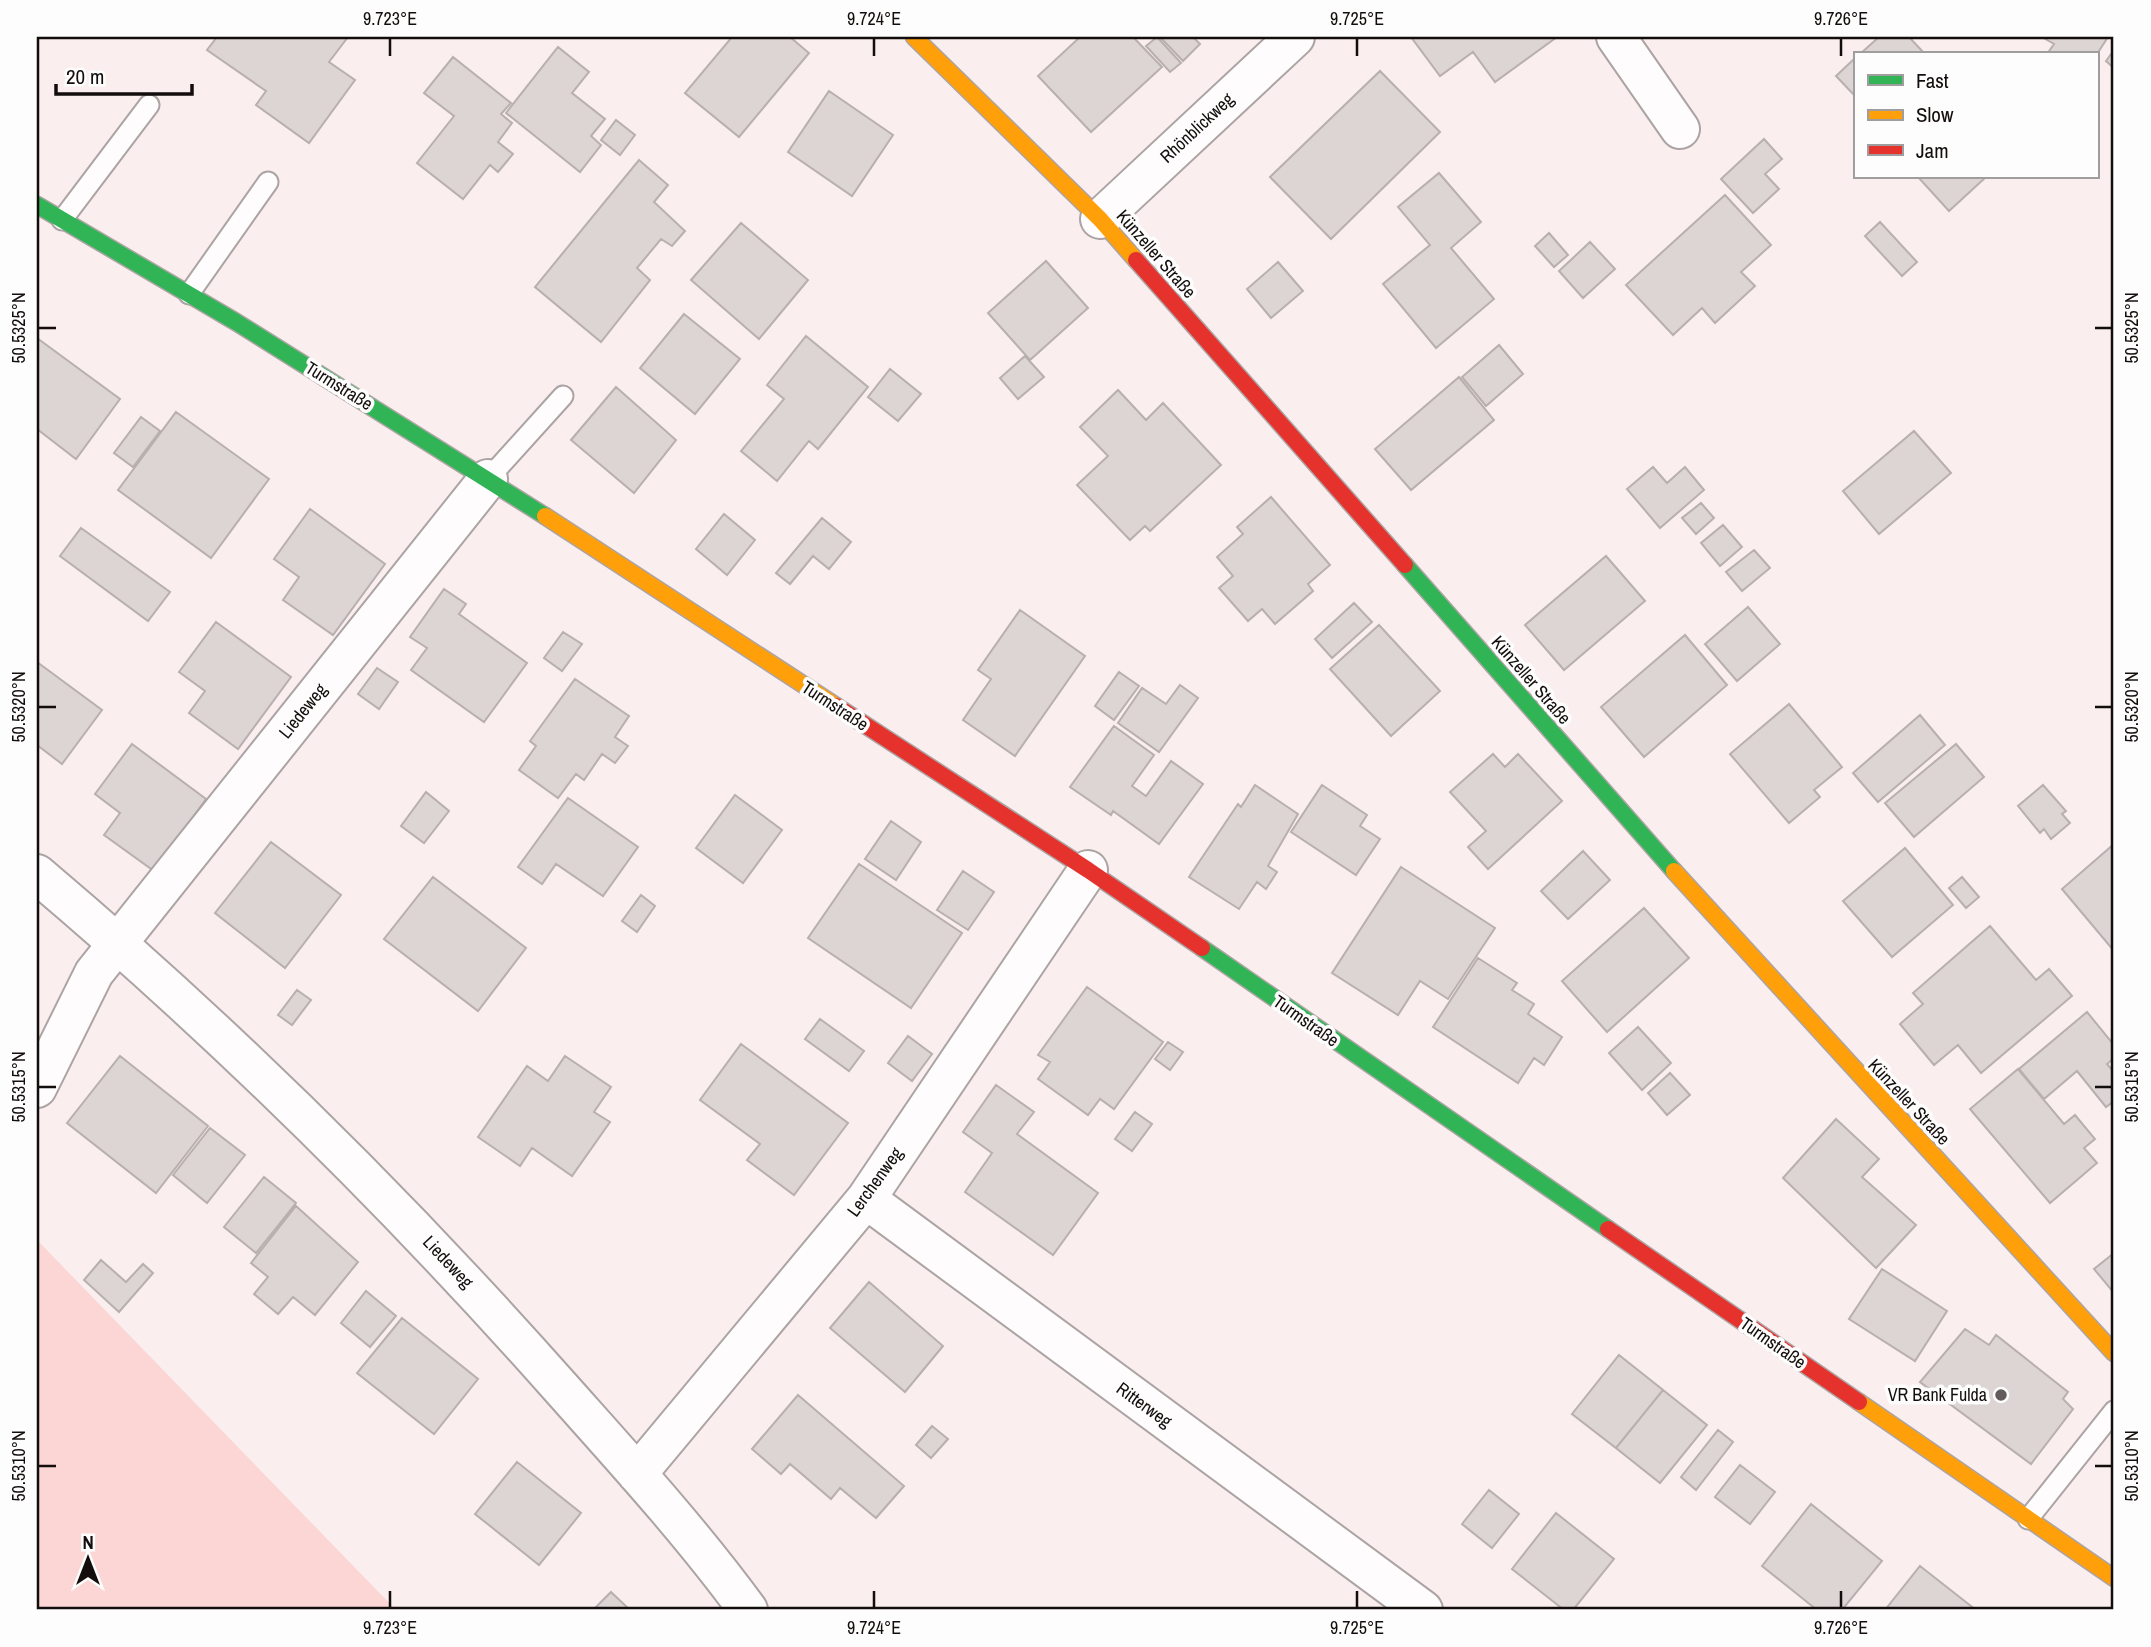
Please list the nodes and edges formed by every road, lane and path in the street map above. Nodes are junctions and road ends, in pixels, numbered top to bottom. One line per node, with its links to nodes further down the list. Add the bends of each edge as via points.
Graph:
1 (914, 37): 8 (main road, Künzeller Straße)
2 (1295, 37): 8 (street, Rhönblickweg)
3 (1616, 37): 5 (street)
4 (149, 105): 9 (lane)
5 (1680, 129)
6 (268, 183): 10 (lane)
7 (37, 205): 9 (main road, Turmstraße)
8 (1100, 219): 18 (main road, Künzeller Straße, via 1740,946)
9 (62, 220): 10 (main road, Turmstraße)
10 (189, 294): 12 (main road, Turmstraße)
11 (563, 396): 12 (lane)
12 (488, 479): 13 (main road, Turmstraße); 15 (street, Liedeweg)
13 (1088, 870): 17 (street, Lerchenweg); 21 (main road, Turmstraße)
14 (37, 874): 15 (street, Liedeweg)
15 (117, 943): 16 (street, Liedeweg, via 94,973); 20 (street, Liedeweg, via 295,1106 440,1253)
16 (37, 1088)
17 (866, 1199): 20 (street, Lerchenweg); 24 (street, Ritterweg)
18 (2114, 1353)
19 (2114, 1411): 21 (lane)
20 (637, 1474): 23 (street, Liedeweg)
21 (2028, 1519): 22 (main road, Turmstraße)
22 (2114, 1578)
23 (748, 1610)
24 (1423, 1610)

